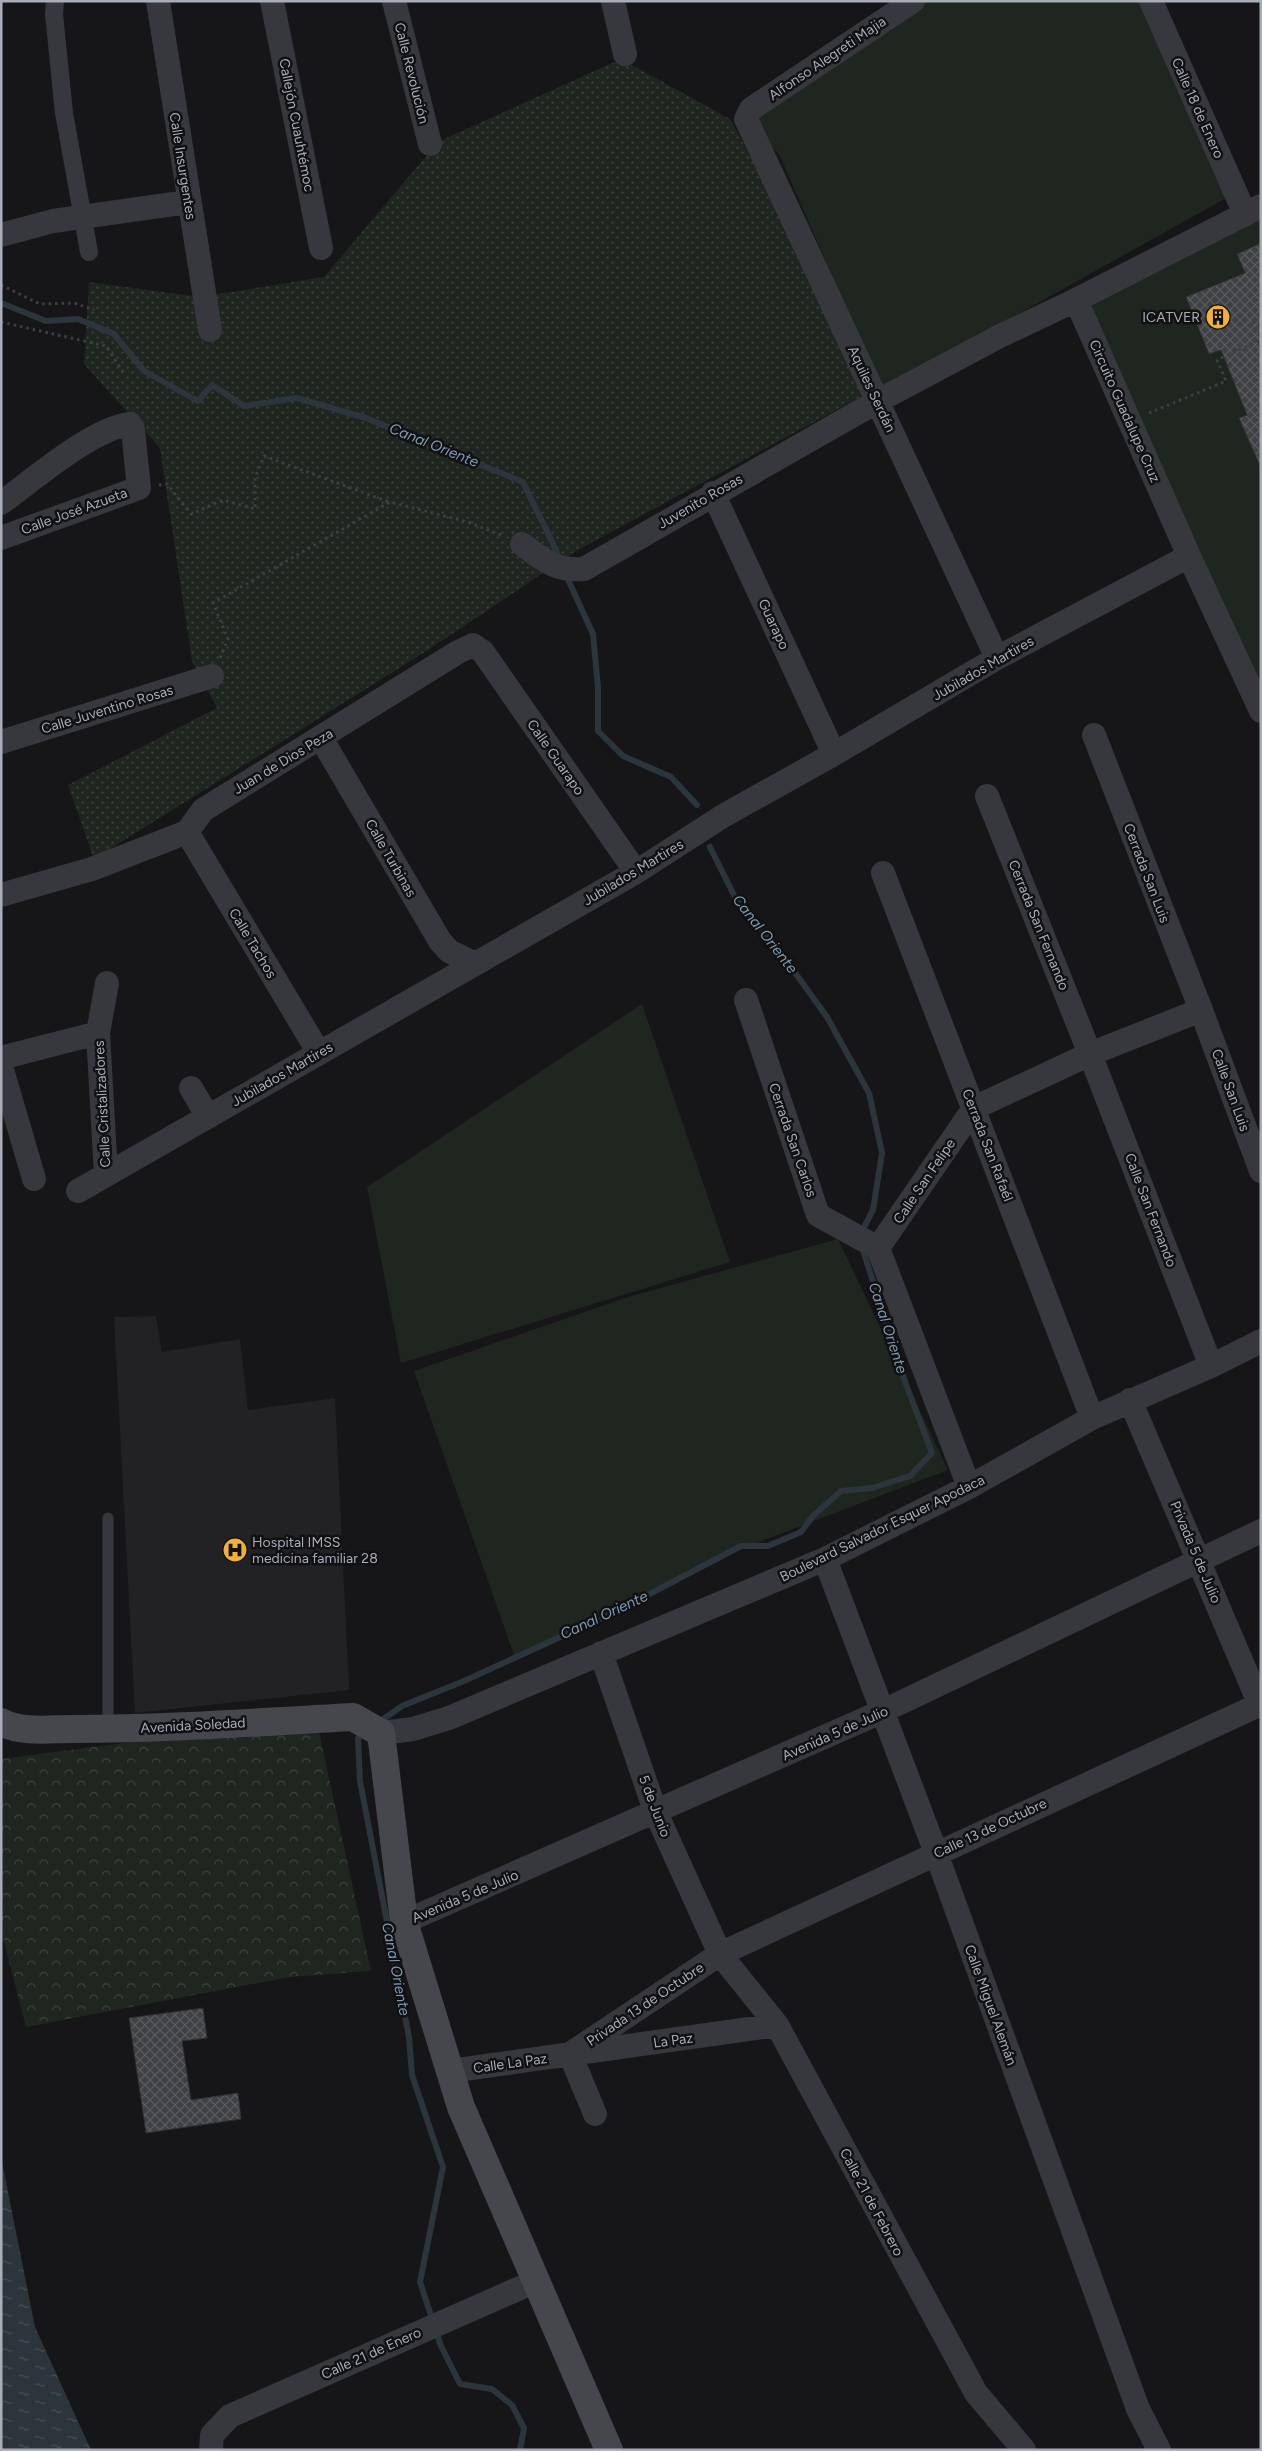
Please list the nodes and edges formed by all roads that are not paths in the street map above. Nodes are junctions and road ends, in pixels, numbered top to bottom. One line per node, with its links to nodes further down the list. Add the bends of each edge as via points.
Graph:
1 (55, 1): 13 (street, via 64,114)
2 (158, 1): 11 (street, Calle Insurgentes)
3 (272, 1): 15 (street, Callejón Cuauhtémoc)
4 (394, 1): 10 (street, Calle Revolución)
5 (613, 1): 8 (street)
6 (913, 1): 9 (street, Alfonso Alegreti Majia, via 751,109)
7 (1151, 1): 12 (street, Calle 18 de Enero)
8 (625, 54)
9 (746, 119): 19 (street, Aquiles Serdán)
10 (430, 144)
11 (188, 202): 13 (street); 18 (street, Calle Insurgentes)
12 (1253, 210): 17 (street)
13 (82, 217): 14 (street); 16 (street)
14 (1, 235)
15 (321, 248)
16 (89, 252)
17 (1076, 300): 19 (street, Juvenito Rosas); 24 (street, Circuito Guadalupe Cruz)
18 (210, 330)
19 (878, 401): 20 (street, Juvenito Rosas); 26 (street, Aquiles Serdán)
20 (713, 493): 23 (street, Juvenito Rosas, via 584,569 565,571 544,561); 32 (street, Guarapo)
21 (1, 503): 22 (street, Calle José Azueta, via 86,442 130,424 139,488)
22 (1, 538)
23 (522, 544)
24 (1189, 556): 26 (street, Jubilados Martires); 28 (street, Circuito Guadalupe Cruz)
25 (473, 645): 30 (street, Juan de Dios Peza); 35 (street, Calle Guarapo, via 483,652)
26 (998, 658): 32 (street, Jubilados Martires)
27 (212, 676): 31 (street, Calle Juventino Rosas)
28 (1261, 711)
29 (1094, 735): 41 (street, Cerrada San Luis)
30 (321, 738): 34 (street, Juan de Dios Peza, via 203,810); 38 (street, Calle Turbinas, via 440,941 449,951)
31 (1, 742)
32 (834, 754): 35 (street, Jubilados Martires, via 723,816)
33 (987, 796): 44 (street, Cerrada San Fernando)
34 (187, 832): 37 (street, via 92,869); 43 (street, Calle Tachos)
35 (636, 872): 38 (street, Jubilados Martires)
36 (883, 873): 48 (street, Cerrada San Rafaél)
37 (1, 895)
38 (474, 964): 43 (street, Jubilados Martires)
39 (106, 984): 42 (street, Calle Cristalizadores)
40 (746, 1000): 54 (street, Cerrada San Carlos, via 818,1215)
41 (1201, 1010): 44 (street); 50 (street, Calle San Luis)
42 (98, 1033): 45 (street); 51 (street, Calle Cristalizadores)
43 (320, 1053): 49 (street, Jubilados Martires)
44 (1090, 1054): 48 (street); 56 (street, Calle San Fernando)
45 (1, 1058)
46 (1, 1066): 52 (street)
47 (191, 1088): 49 (street)
48 (974, 1108): 54 (street, Calle San Felipe); 58 (street, Cerrada San Rafaél)
49 (208, 1117): 51 (street, Jubilados Martires)
50 (1261, 1171)
51 (106, 1175): 53 (street, Jubilados Martires)
52 (34, 1179)
53 (78, 1191)
54 (878, 1248): 59 (street)
55 (1261, 1341): 56 (street, Boulevard Salvador Esquer Apodaca)
56 (1211, 1366): 57 (street, Boulevard Salvador Esquer Apodaca)
57 (1130, 1400): 58 (street, Boulevard Salvador Esquer Apodaca); 63 (street, Privada 5 de Julio)
58 (1092, 1418): 59 (street, Boulevard Salvador Esquer Apodaca)
59 (969, 1487): 62 (street, Boulevard Salvador Esquer Apodaca)
60 (108, 1518): 68 (lane)
61 (1261, 1531): 63 (street, Avenida 5 de Julio)
62 (824, 1559): 64 (street, Boulevard Salvador Esquer Apodaca); 66 (street, Calle Miguel Alemán)
63 (1200, 1560): 65 (street, Privada 5 de Julio); 66 (street, Avenida 5 de Julio)
64 (600, 1653): 69 (street, Boulevard Salvador Esquer Apodaca, via 449,1718 414,1729); 70 (street, 5 de Junio)
65 (1260, 1704): 71 (street, Calle 13 de Octubre)
66 (881, 1712): 70 (street, Avenida 5 de Julio); 71 (street, Calle Miguel Alemán)
67 (1, 1722): 68 (main road, Avenida Soledad, via 9,1727 33,1729)
68 (108, 1729): 69 (main road, Avenida Soledad, via 353,1717)
69 (381, 1733): 72 (main road)
70 (656, 1813): 72 (street, Avenida 5 de Julio); 73 (street, 5 de Junio)
71 (936, 1853): 73 (street, Calle 13 de Octubre); 82 (street, Calle Miguel Alemán, via 1138,2409)
72 (404, 1922): 76 (main road)
73 (720, 1954): 74 (street, Calle 21 de Febrero); 75 (street, Privada 13 de Octubre)
74 (777, 2025): 75 (street, La Paz); 81 (street, Calle 21 de Febrero, via 976,2393)
75 (570, 2054): 76 (street, Calle La Paz); 77 (street)
76 (450, 2072): 78 (main road, via 461,2107)
77 (595, 2114)
78 (536, 2281): 79 (street, Calle 21 de Enero, via 230,2416); 80 (main road)
79 (211, 2442)
80 (609, 2450)
81 (1024, 2450)
82 (1158, 2450)

